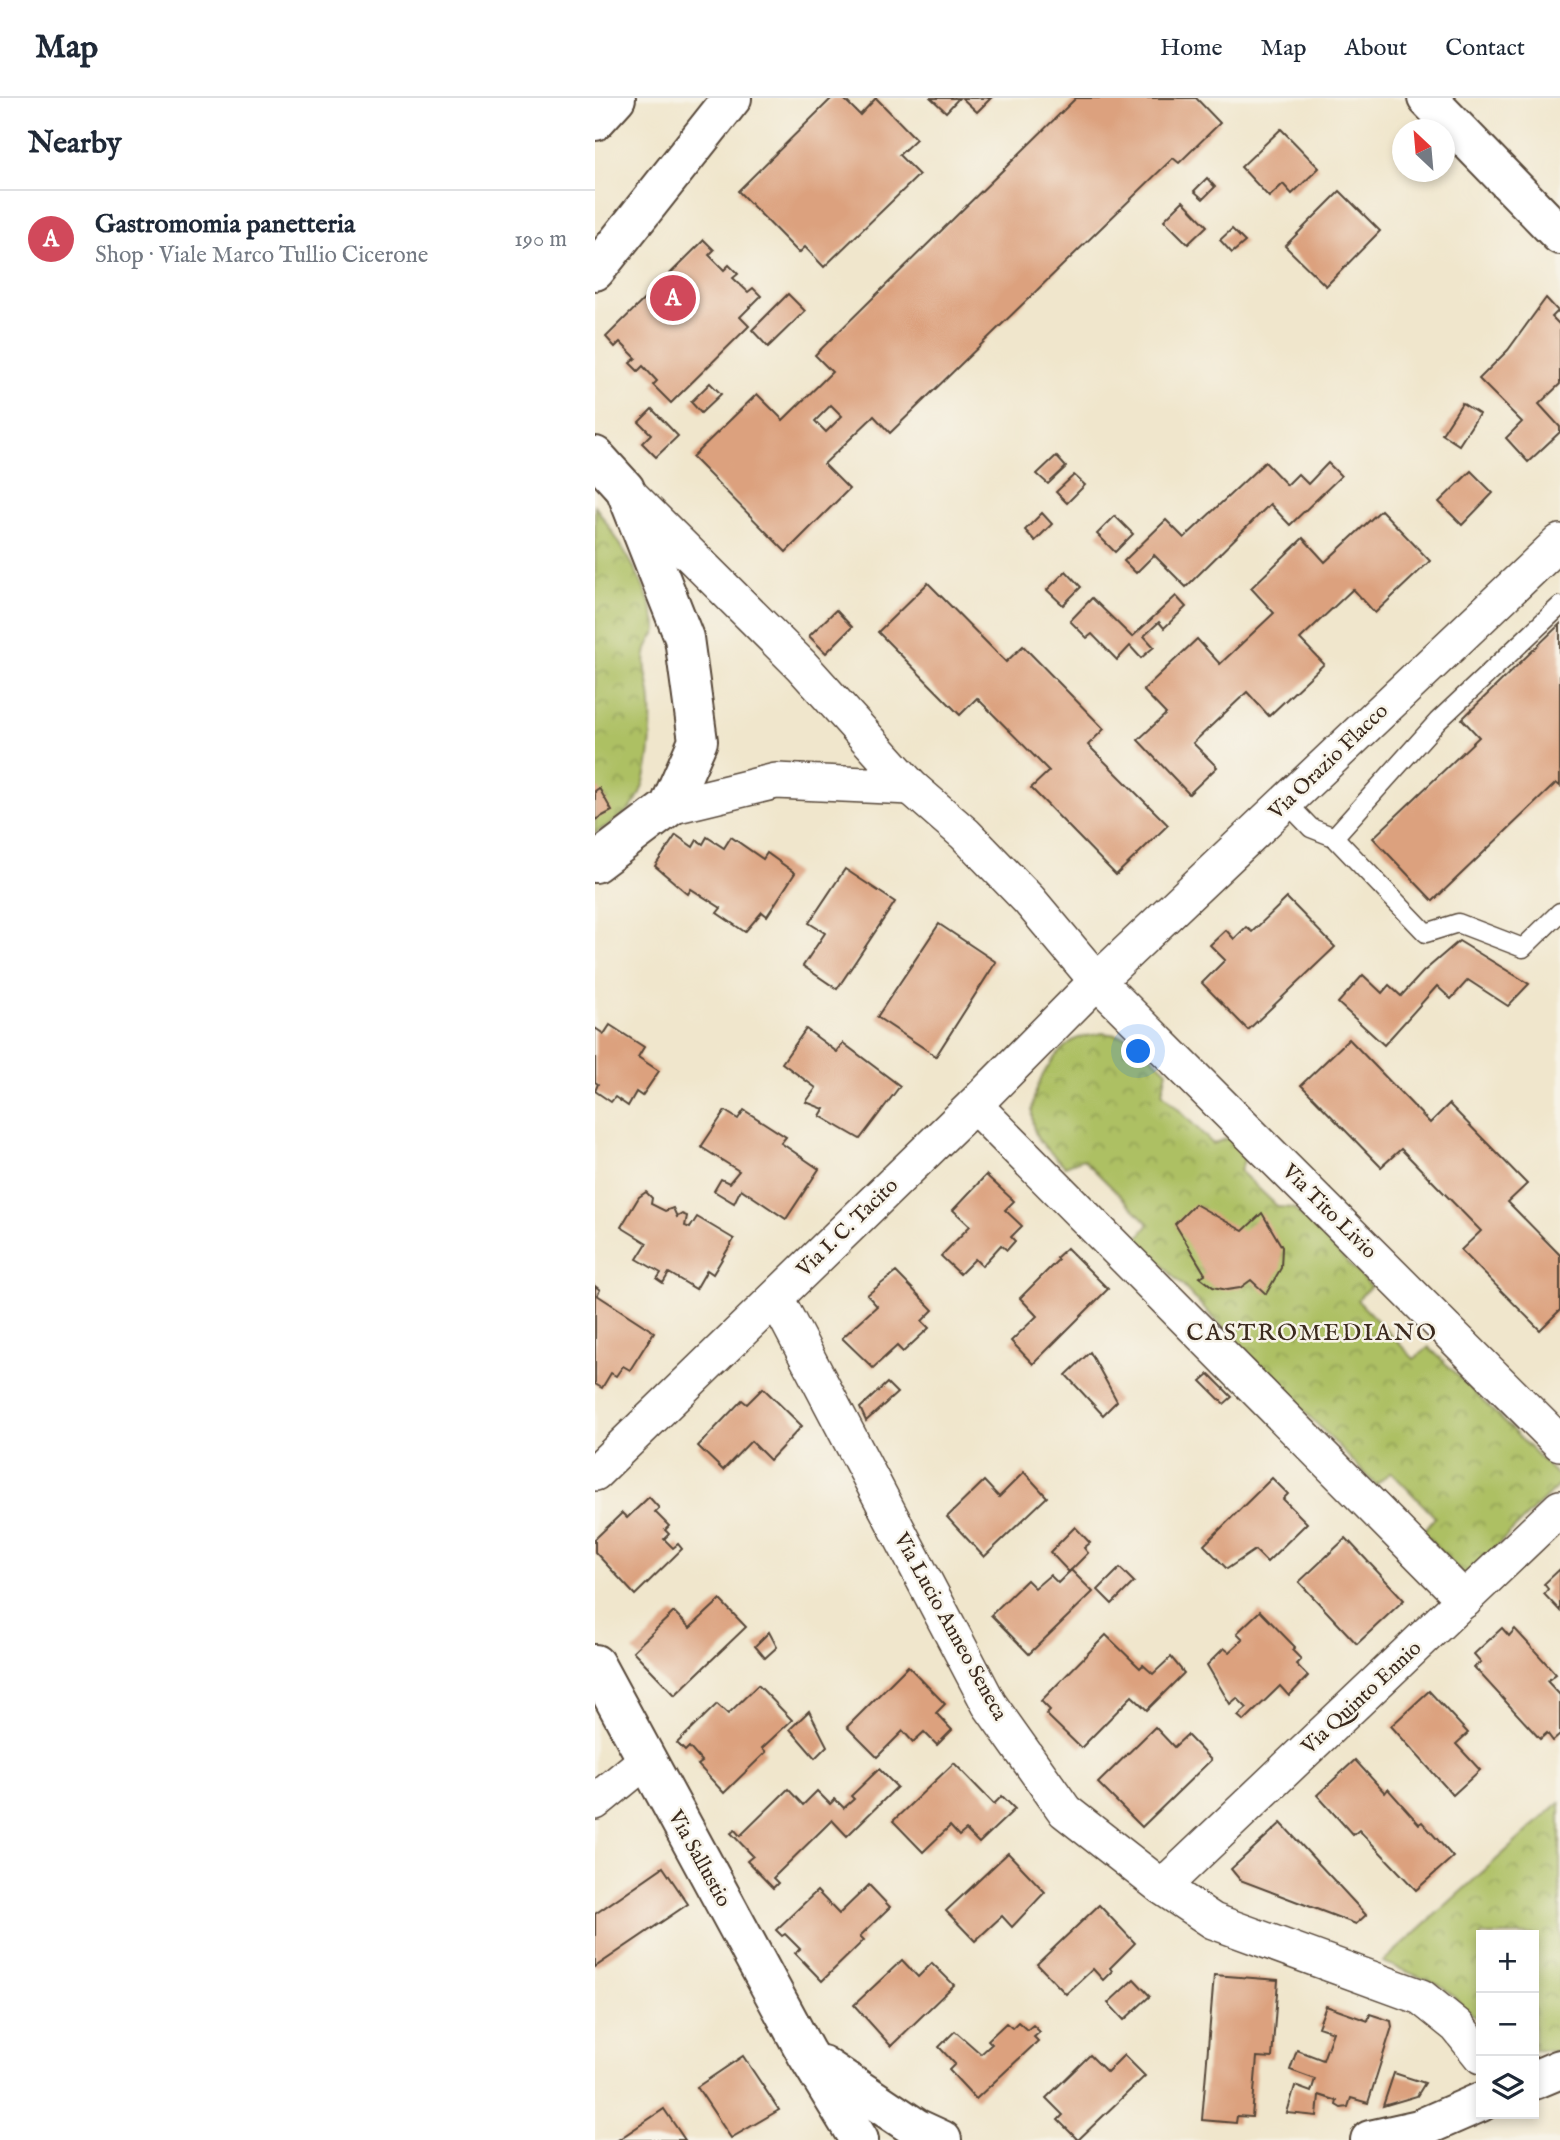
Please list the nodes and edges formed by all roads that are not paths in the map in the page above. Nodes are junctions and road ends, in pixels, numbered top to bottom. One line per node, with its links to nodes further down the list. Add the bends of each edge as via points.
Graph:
1 (616, 98): 4 (street)
2 (732, 98): 6 (street)
3 (1427, 98): 5 (street)
4 (595, 121)
5 (1560, 235)
6 (595, 271)
7 (595, 456): 8 (street)
8 (625, 489): 11 (street, Via Tito Livio, via 801,665); 13 (street, via 684,638 698,741)
9 (1560, 542): 12 (street, Via Orazio Flacco)
10 (1560, 606): 14 (lane, via 1438,721)
11 (912, 787): 13 (street, via 776,780); 17 (street, Via Tito Livio, via 1029,900)
12 (1286, 802): 14 (lane, via 1311,828); 17 (street, Via Orazio Flacco)
13 (669, 807): 15 (street)
14 (1334, 837): 16 (lane, via 1426,933 1458,923 1523,948)
15 (595, 863)
16 (1560, 912)
17 (1097, 981): 18 (street, Via I. C. Tacito); 20 (street, Via Tito Livio)
18 (974, 1105): 19 (street, Via I. C. Tacito); 23 (street)
19 (776, 1298): 21 (street, Via I. C. Tacito); 27 (street, Via Lucio Anneo Seneca, via 989,1704 1065,1811)
20 (1560, 1443)
21 (595, 1473)
22 (1560, 1508): 23 (street, Via Quinto Ennio)
23 (1465, 1600): 27 (street, Via Quinto Ennio)
24 (595, 1664): 25 (street, Via Sallustio)
25 (645, 1761): 26 (street); 29 (street, Via Sallustio)
26 (595, 1802)
27 (1162, 1887): 28 (street, Via Lucio Anneo Seneca, via 1213,1921 1421,1997 1457,2026)
28 (1476, 2050)
29 (806, 2053): 33 (street, Via Sallustio); 34 (street, Via Sallustio, via 859,2092)
30 (1560, 2069): 31 (street)
31 (1539, 2078)
32 (1476, 2104): 35 (street, via 1419,2129)
33 (859, 2140)
34 (942, 2140)
35 (1370, 2140)

